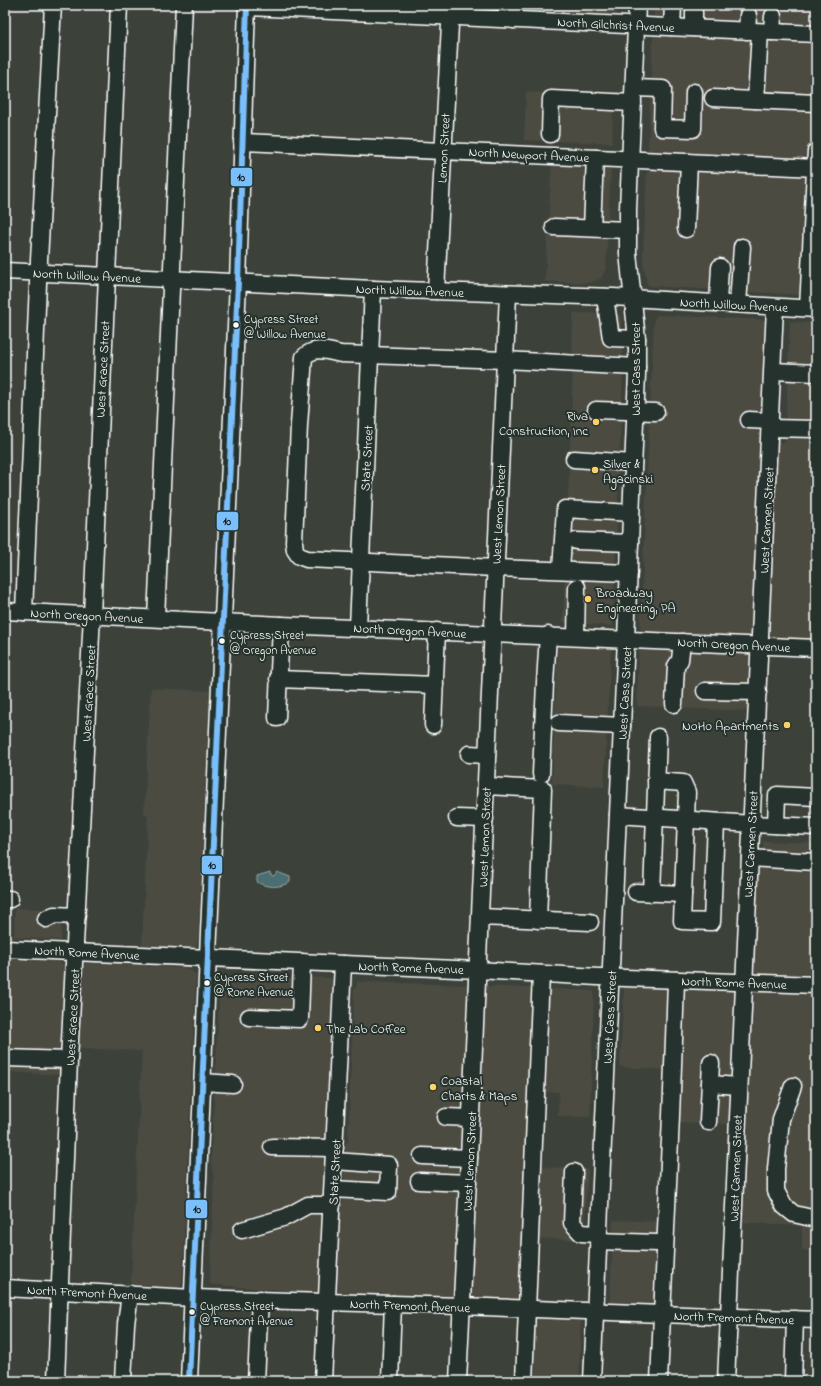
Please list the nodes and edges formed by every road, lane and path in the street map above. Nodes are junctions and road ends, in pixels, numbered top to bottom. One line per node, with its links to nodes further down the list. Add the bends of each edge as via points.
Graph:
1 (53, 5): 35 (street)
2 (119, 5): 36 (street, West Grace Street)
3 (184, 5): 37 (street)
4 (637, 5): 11 (street, West Cass Street)
5 (673, 5): 12 (street)
6 (247, 6): 7 (street, North Gilchrist Avenue); 21 (street)
7 (451, 11): 8 (street, North Gilchrist Avenue); 22 (street, Lemon Street)
8 (514, 12): 11 (street, North Gilchrist Avenue)
9 (748, 15): 13 (street)
10 (773, 16): 13 (street)
11 (636, 25): 12 (street, North Gilchrist Avenue); 16 (street, West Cass Street)
12 (672, 27): 13 (street, North Gilchrist Avenue, via 694,20)
13 (760, 32): 14 (street, North Gilchrist Avenue); 18 (street)
14 (816, 34)
15 (694, 92): 16 (street, via 693,129 662,128 663,89)
16 (633, 95): 20 (street, via 552,99); 25 (street, West Cass Street)
17 (713, 98): 18 (street)
18 (756, 100): 19 (street)
19 (816, 103)
20 (550, 134)
21 (242, 142): 22 (street, North Newport Avenue); 38 (street)
22 (443, 150): 24 (street, North Newport Avenue); 40 (street, Lemon Street)
23 (816, 151): 27 (street)
24 (595, 158): 25 (street, North Newport Avenue); 29 (street)
25 (630, 159): 26 (street, North Newport Avenue); 31 (street, West Cass Street)
26 (689, 162): 27 (street, North Newport Avenue); 30 (street)
27 (816, 168): 47 (street)
28 (554, 227): 29 (street)
29 (592, 228): 31 (street)
30 (686, 229)
31 (628, 230): 43 (street, West Cass Street)
32 (742, 247): 45 (street)
33 (720, 267): 44 (street)
34 (5, 271): 35 (street, North Willow Avenue)
35 (39, 273): 36 (street, North Willow Avenue); 71 (street)
36 (106, 275): 37 (street, North Willow Avenue); 72 (street, West Grace Street)
37 (172, 279): 38 (street, North Willow Avenue); 73 (street)
38 (238, 282): 39 (street, North Willow Avenue); 74 (street)
39 (373, 289): 40 (street, North Willow Avenue); 49 (street, State Street)
40 (436, 291): 41 (street, North Willow Avenue)
41 (508, 294): 42 (street, North Willow Avenue); 50 (street, West Lemon Street)
42 (605, 297): 43 (street, North Willow Avenue); 48 (street, via 610,338)
43 (633, 298): 44 (street, North Willow Avenue); 48 (street, West Cass Street)
44 (718, 303): 45 (street, North Willow Avenue)
45 (738, 304): 46 (street, North Willow Avenue)
46 (775, 307): 47 (street, North Willow Avenue); 52 (street, West Carmen Street)
47 (812, 308)
48 (637, 339): 51 (street, West Cass Street)
49 (371, 355): 50 (street); 65 (street, State Street); 65 (street, via 320,350 308,352 304,357 299,425 295,550 299,556 307,559)
50 (505, 360): 51 (street); 66 (street, West Lemon Street)
51 (637, 367): 55 (street, West Cass Street)
52 (773, 371): 53 (street); 58 (street, West Carmen Street)
53 (816, 373)
54 (596, 410): 55 (street)
55 (635, 411): 56 (street); 61 (street, West Cass Street)
56 (656, 412)
57 (749, 420): 58 (street)
58 (770, 424): 59 (street); 83 (street, West Carmen Street)
59 (816, 429)
60 (574, 459): 61 (street)
61 (633, 463): 62 (street, West Cass Street)
62 (631, 513): 64 (street, West Cass Street); 67 (street, via 565,509)
63 (576, 541): 64 (street)
64 (630, 543): 68 (street, West Cass Street)
65 (361, 562): 66 (street); 76 (street, State Street)
66 (496, 568): 67 (street); 78 (street, West Lemon Street)
67 (561, 570): 68 (street)
68 (629, 573): 81 (street, West Cass Street)
69 (577, 587): 80 (street)
70 (5, 611): 71 (street, North Oregon Avenue)
71 (24, 612): 72 (street, North Oregon Avenue)
72 (92, 615): 73 (street, North Oregon Avenue); 113 (street, West Grace Street)
73 (156, 618): 74 (street, North Oregon Avenue)
74 (223, 621): 75 (street, North Oregon Avenue); 120 (street)
75 (281, 624): 76 (street, North Oregon Avenue); 85 (street)
76 (358, 627): 77 (street, North Oregon Avenue)
77 (438, 631): 78 (street, North Oregon Avenue); 86 (street)
78 (492, 633): 79 (street, North Oregon Avenue); 96 (street, West Lemon Street)
79 (548, 636): 80 (street, North Oregon Avenue); 97 (street)
80 (576, 637): 81 (street, North Oregon Avenue)
81 (626, 639): 82 (street, North Oregon Avenue); 93 (street, West Cass Street)
82 (682, 642): 83 (street, North Oregon Avenue); 89 (street, via 680,660 676,666)
83 (760, 646): 84 (street, North Oregon Avenue); 88 (street, West Carmen Street)
84 (816, 648)
85 (278, 679): 86 (street); 90 (street)
86 (435, 685): 92 (street)
87 (705, 691): 88 (street)
88 (758, 692): 107 (street, West Carmen Street)
89 (674, 704)
90 (277, 718)
91 (559, 723): 93 (street)
92 (433, 726)
93 (622, 726): 101 (street, West Cass Street)
94 (658, 737): 98 (street)
95 (469, 754): 96 (street)
96 (487, 755): 99 (street, West Lemon Street)
97 (542, 774)
98 (656, 781): 103 (street); 105 (street, via 683,783 687,792)
99 (486, 786): 104 (street, West Lemon Street); 116 (street, via 543,788)
100 (816, 797): 108 (street, via 777,795)
101 (618, 815): 103 (street); 125 (street, West Cass Street)
102 (457, 818): 104 (street)
103 (655, 818): 105 (street); 112 (street, via 644,893)
104 (485, 819): 114 (street, West Lemon Street)
105 (686, 820): 106 (street); 112 (street)
106 (716, 822): 107 (street); 112 (street, via 712,922 682,921)
107 (752, 824): 108 (street); 110 (street, West Carmen Street)
108 (776, 825): 109 (street)
109 (816, 827)
110 (750, 858): 111 (street); 127 (street, West Carmen Street)
111 (816, 862)
112 (683, 894)
113 (77, 916): 115 (street, via 54,915); 119 (street, West Grace Street)
114 (480, 917): 116 (street); 123 (street, West Lemon Street)
115 (46, 919)
116 (538, 920): 117 (street)
117 (590, 922)
118 (5, 949): 119 (street, North Rome Avenue)
119 (75, 952): 120 (street, North Rome Avenue); 131 (street, West Grace Street)
120 (208, 958): 121 (street, North Rome Avenue); 133 (street)
121 (302, 962): 122 (street, North Rome Avenue); 129 (street, via 300,1019)
122 (343, 964): 123 (street, North Rome Avenue); 142 (street, State Street)
123 (478, 970): 124 (street, North Rome Avenue); 139 (street, West Lemon Street)
124 (542, 974): 125 (street, North Rome Avenue); 162 (street)
125 (611, 977): 126 (street, North Rome Avenue); 152 (street, West Cass Street)
126 (676, 980): 127 (street, North Rome Avenue); 164 (street)
127 (744, 982): 128 (street, North Rome Avenue); 136 (street, West Carmen Street)
128 (816, 985)
129 (249, 1017)
130 (5, 1058): 131 (street)
131 (69, 1060): 155 (street, West Grace Street)
132 (711, 1062): 135 (street)
133 (202, 1082): 134 (street); 157 (street)
134 (233, 1084)
135 (710, 1084): 136 (street); 140 (street)
136 (739, 1086): 165 (street, West Carmen Street)
137 (793, 1086): 150 (street, via 780,1119 776,1191 784,1206 794,1214)
138 (446, 1117): 139 (street)
139 (471, 1118): 144 (street, West Lemon Street)
140 (708, 1122)
141 (272, 1147): 142 (street)
142 (335, 1154): 148 (street, State Street); 148 (street, via 389,1165 388,1192)
143 (422, 1156): 144 (street)
144 (469, 1158): 147 (street, West Lemon Street)
145 (574, 1172): 152 (street, via 572,1223 581,1233)
146 (419, 1181): 147 (street)
147 (468, 1182): 161 (street, West Lemon Street)
148 (333, 1189): 149 (street, State Street)
149 (332, 1205): 151 (street, via 308,1205 286,1217); 159 (street, State Street)
150 (816, 1219)
151 (242, 1230)
152 (598, 1237): 153 (street); 163 (street, West Cass Street)
153 (657, 1243)
154 (5, 1288): 155 (street, North Fremont Avenue)
155 (60, 1291): 156 (street, North Fremont Avenue); 168 (street, West Grace Street)
156 (130, 1294): 157 (street, North Fremont Avenue); 169 (street)
157 (193, 1298): 158 (street, North Fremont Avenue); 170 (street)
158 (260, 1299): 159 (street, North Fremont Avenue); 171 (street)
159 (327, 1302): 160 (street, North Fremont Avenue); 172 (street, State Street)
160 (394, 1304): 161 (street, North Fremont Avenue); 173 (street)
161 (461, 1306): 162 (street, North Fremont Avenue); 174 (street, West Lemon Street)
162 (528, 1308): 163 (street, North Fremont Avenue); 175 (street)
163 (595, 1312): 164 (street, North Fremont Avenue); 176 (street, West Cass Street)
164 (662, 1314): 165 (street, North Fremont Avenue); 177 (street)
165 (729, 1317): 166 (street, North Fremont Avenue); 178 (street, West Carmen Street)
166 (795, 1319): 167 (street, North Fremont Avenue); 179 (street)
167 (816, 1320)
168 (56, 1381)
169 (123, 1381)
170 (189, 1381)
171 (256, 1381)
172 (323, 1381)
173 (390, 1381)
174 (458, 1381)
175 (524, 1381)
176 (592, 1381)
177 (659, 1381)
178 (726, 1381)
179 (792, 1381)

